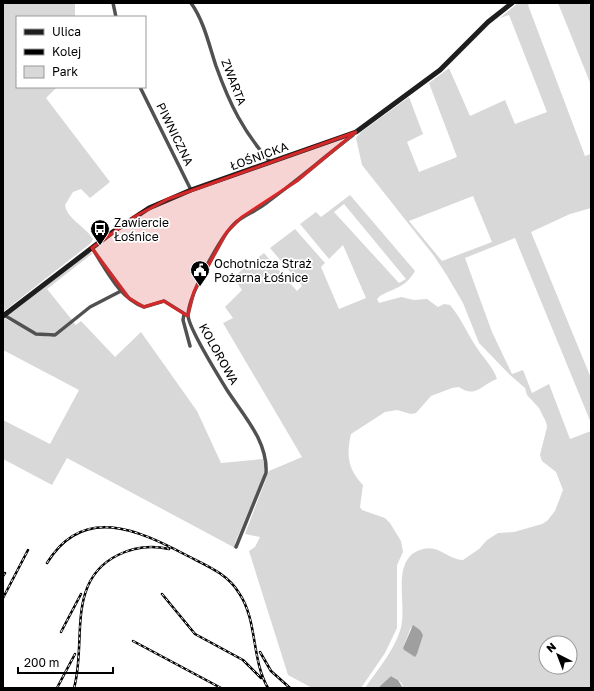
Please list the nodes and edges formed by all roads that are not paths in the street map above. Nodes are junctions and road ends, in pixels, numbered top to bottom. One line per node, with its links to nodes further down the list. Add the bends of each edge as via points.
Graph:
1 (113, 3): 4 (street)
2 (191, 3): 7 (street, ZWARTA, via 200,17 237,118)
3 (512, 3): 6 (street, ŁOŚNICKA, via 488,22 440,70)
4 (116, 16)
5 (140, 88): 8 (street, PIWNICZNA)
6 (356, 132): 7 (street, ŁOŚNICKA); 13 (street, KOLOROWA, via 297,181 259,209 242,217 227,232 217,245 194,292)
7 (270, 162): 8 (street, ŁOŚNICKA)
8 (191, 190): 9 (street, ŁOŚNICKA, via 142,212)
9 (92, 248): 10 (street); 12 (street, ŁOŚNICKA)
10 (121, 291): 11 (street, via 142,306 148,307 164,302); 12 (street, via 90,307 55,335 36,334)
11 (184, 314): 13 (street); 14 (street, via 183,320)
12 (4, 315)
13 (188, 316): 15 (street, KOLOROWA, via 192,328 226,388 257,436 267,466)
14 (190, 346)
15 (236, 547)

